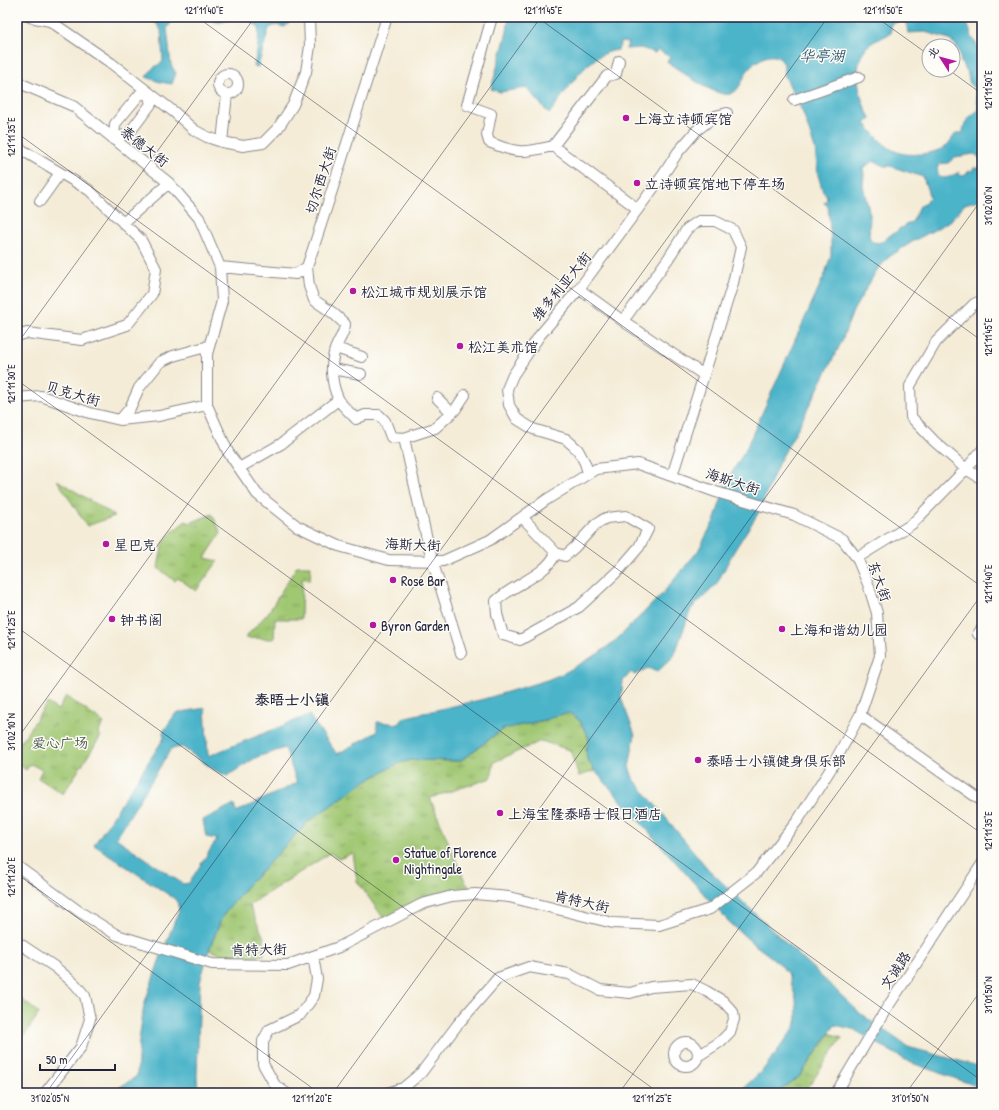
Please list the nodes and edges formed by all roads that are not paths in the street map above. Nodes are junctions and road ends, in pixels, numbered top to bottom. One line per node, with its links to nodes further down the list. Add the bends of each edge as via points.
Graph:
1 (30, 17): 8 (street, via 50,21 111,63)
2 (310, 17): 13 (street, via 310,46 306,72 292,105 278,128 263,143 243,146)
3 (387, 17): 21 (street, 切尔西大街)
4 (492, 17): 14 (street, via 466,105 491,114 487,135 489,142 522,152)
5 (619, 61): 14 (street, via 616,74 607,76)
6 (858, 77): 10 (street)
7 (17, 82): 12 (street, 泰德大街, via 73,106)
8 (148, 93): 12 (street, via 140,94 116,124); 12 (street, via 151,104 130,132); 13 (street, via 194,130)
9 (227, 94): 13 (street)
10 (794, 100)
11 (727, 113): 19 (street, 维多利亚大街, via 715,116 697,130)
12 (114, 140): 17 (street, 泰德大街)
13 (222, 142)
14 (552, 146): 19 (street)
15 (17, 147): 16 (street)
16 (60, 173): 18 (street); 20 (street, via 89,190)
17 (169, 183): 20 (street); 22 (street, 泰德大街, via 199,218)
18 (40, 201)
19 (638, 208): 23 (street, 维多利亚大街)
20 (123, 223): 26 (street, via 141,240 156,269 152,294 127,325 82,340 28,333)
21 (306, 267): 22 (street, via 296,274); 28 (street, via 314,300 345,324 345,330)
22 (220, 268): 27 (street, 海斯大街, via 222,301)
23 (579, 289): 25 (street); 44 (street, 维多利亚大街, via 540,335 513,375 507,389 509,405 517,419 533,429 566,439 578,450)
24 (982, 300): 43 (street, via 974,304 936,342 910,386 912,417 934,441)
25 (623, 321): 32 (street); 32 (street, via 687,229 699,221 715,221 733,230 741,247 733,283)
26 (17, 336)
27 (209, 346): 37 (street, 海斯大街); 39 (street, via 160,362 139,388 130,408)
28 (336, 348): 29 (street); 30 (street)
29 (362, 357)
30 (332, 369): 31 (street); 36 (street)
31 (361, 374)
32 (704, 375): 45 (street)
33 (466, 396): 38 (street)
34 (17, 398): 39 (street, 贝克大街, via 41,396 90,413)
35 (437, 398): 38 (street)
36 (338, 400): 40 (street, via 356,419 382,412 391,437); 42 (street, via 281,444)
37 (207, 405): 39 (street, 贝克大街, via 159,416); 42 (street, 海斯大街, via 228,452)
38 (452, 413): 40 (street, via 435,428)
39 (120, 420)
40 (404, 438): 51 (street)
41 (982, 450): 43 (street)
42 (239, 468): 51 (street, 海斯大街, via 257,494 297,526 328,541 389,560)
43 (966, 469): 46 (street); 50 (street, via 912,524)
44 (588, 473): 45 (street, 海斯大街, via 596,469 638,464); 48 (street, 海斯大街)
45 (672, 476): 47 (street, 海斯大街)
46 (982, 480)
47 (769, 507): 50 (street, 东大街, via 794,515 842,539)
48 (522, 517): 49 (street); 51 (street, 海斯大街, via 490,540 443,561)
49 (556, 553): 49 (street, via 565,556 596,524 606,518 626,516 648,529 630,558 579,607 520,640 503,635 496,601 504,593 548,566)
50 (857, 558): 53 (street, 东大街, via 877,613 880,656)
51 (432, 560): 52 (street)
52 (461, 653)
53 (860, 715): 54 (street); 58 (street, 肯特大街, via 830,770 798,820 756,873 710,910 659,925 613,922 509,897 475,894 452,896 422,904 340,947)
54 (982, 801)
55 (982, 864): 63 (street, 文诚路, via 885,1011)
56 (18, 868): 58 (street, 肯特大街, via 80,912 118,935 158,948 212,964 288,965)
57 (17, 942): 60 (street, via 55,967 75,984 85,996 90,1019 81,1047)
58 (314, 956): 61 (street, via 317,979 314,996 300,1015 269,1030 263,1042 264,1064 275,1085)
59 (698, 1056): 62 (street, via 730,1032 734,1019 733,1012 724,1001 706,991 692,984 651,987 630,993 600,990 569,974 529,967 498,978 458,1024 421,1073 403,1088)
60 (45, 1093)
61 (286, 1093)
62 (387, 1093)
63 (836, 1093)

